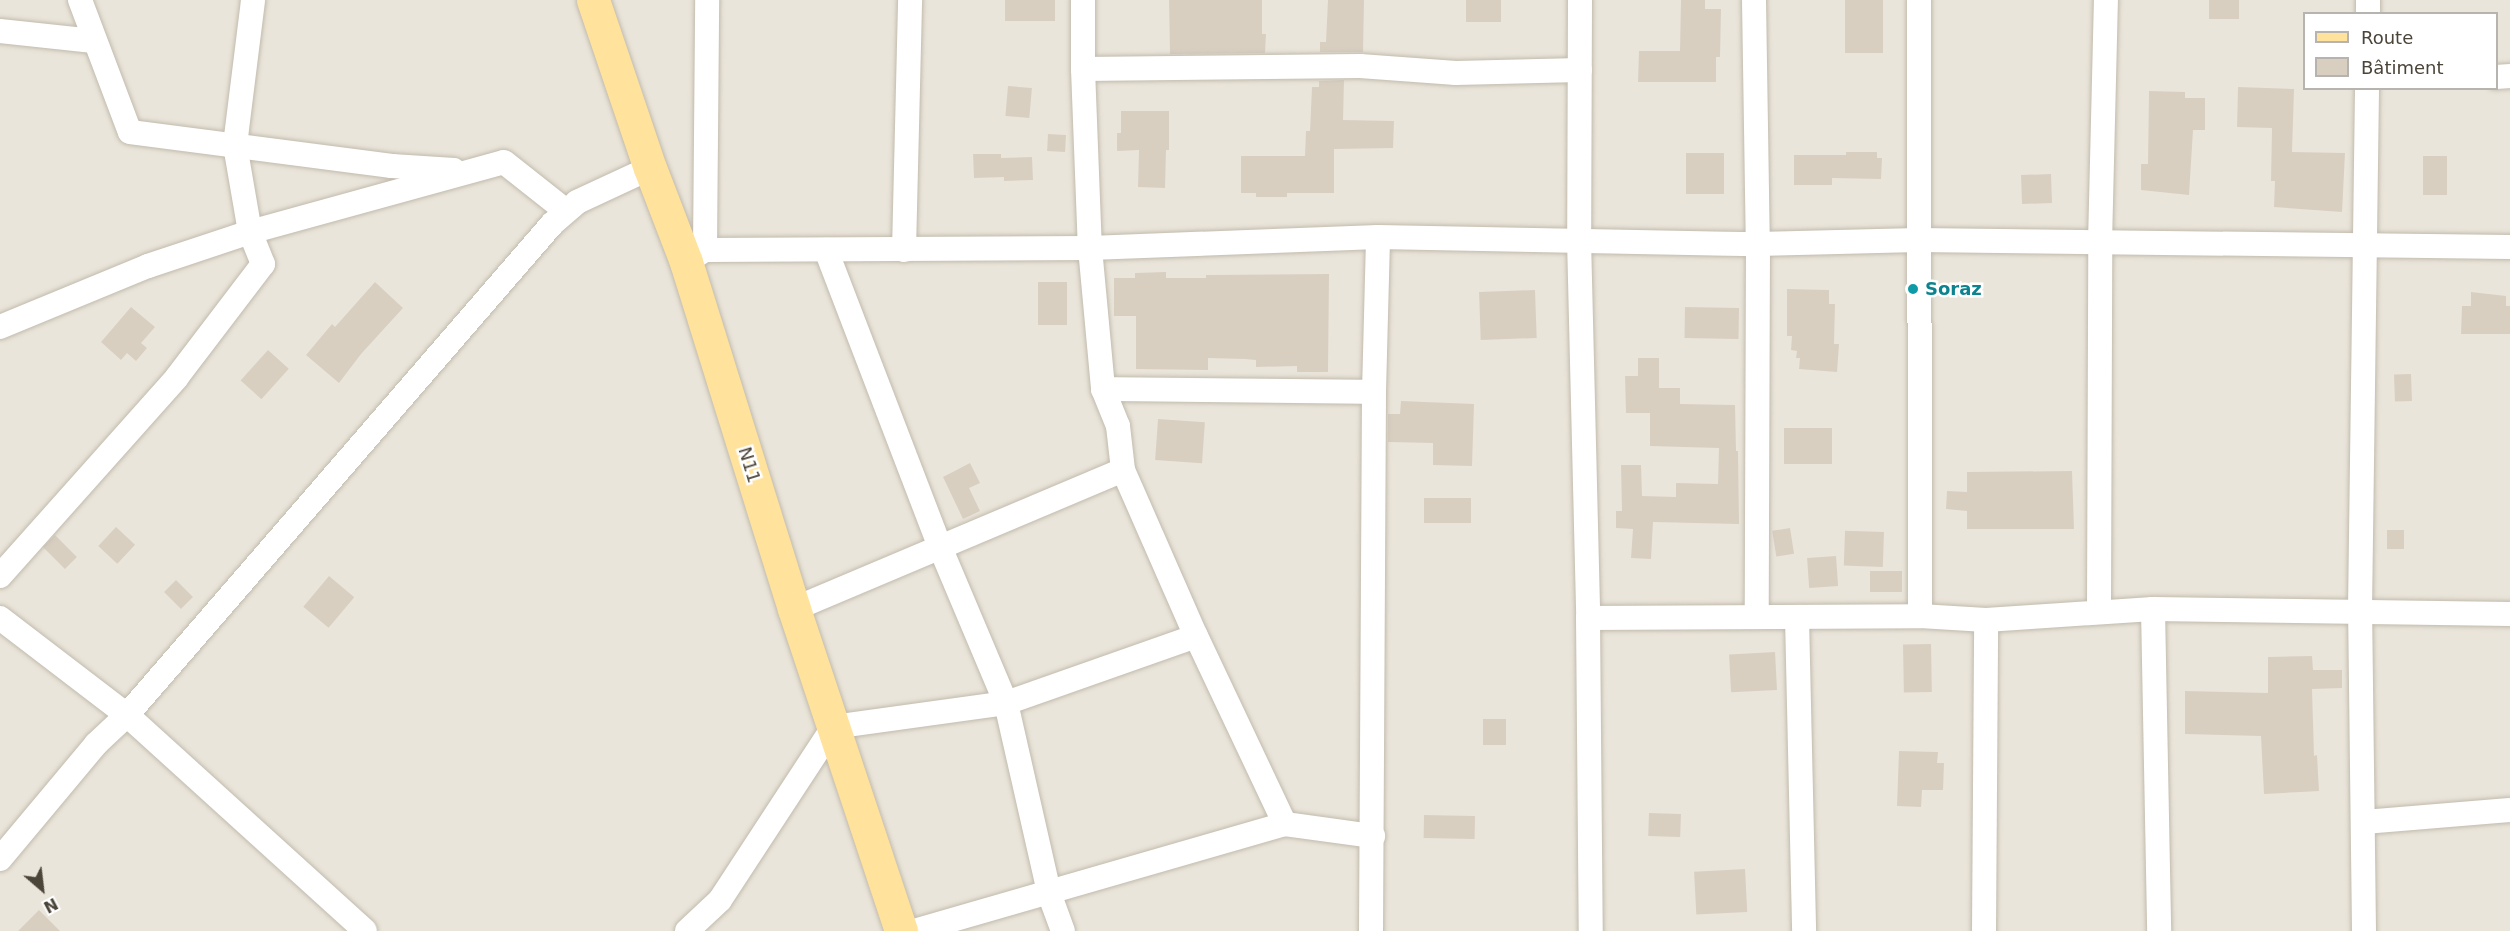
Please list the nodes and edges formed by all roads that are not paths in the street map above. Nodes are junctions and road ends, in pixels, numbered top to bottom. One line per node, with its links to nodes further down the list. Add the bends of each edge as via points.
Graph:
1 (80, 0): 12 (street)
2 (253, 0): 16 (street)
3 (593, 0): 17 (main road, N11)
4 (707, 0): 31 (street)
5 (910, 0): 30 (street)
6 (1083, 0): 13 (street)
7 (1580, 0): 14 (street)
8 (1754, 0): 24 (street)
9 (1919, 0): 23 (street)
10 (2106, 0): 25 (street)
11 (0, 30): 12 (street)
12 (93, 41): 16 (street, via 130,132)
13 (1083, 69): 14 (street, via 1360,66 1456,73); 28 (street)
14 (1580, 70): 22 (street)
15 (2367, 90): 26 (street)
16 (235, 145): 18 (street); 20 (street)
17 (650, 168): 19 (street, via 603,188); 31 (main road, N11)
18 (472, 172): 19 (street, via 504,162); 20 (street)
19 (566, 211): 51 (street)
20 (250, 232): 32 (street, via 148,266); 37 (street, via 263,264 177,376)
21 (1378, 237): 22 (street); 28 (street); 34 (street)
22 (1579, 238): 24 (street); 47 (street)
23 (1918, 240): 24 (street); 25 (street); 43 (street)
24 (1758, 243): 44 (street)
25 (2100, 243): 26 (street); 41 (street)
26 (2366, 247): 27 (street); 40 (street)
27 (2510, 247)
28 (1090, 248): 30 (street); 33 (street)
29 (826, 250): 30 (street); 31 (street); 36 (street)
30 (904, 250)
31 (696, 256): 38 (main road, N11)
32 (0, 327)
33 (1103, 389): 34 (street); 35 (street, via 1118,426)
34 (1374, 392): 56 (street)
35 (1123, 470): 36 (street); 49 (street)
36 (940, 547): 38 (street); 50 (street)
37 (0, 576)
38 (794, 609): 52 (main road, N11)
39 (2153, 609): 40 (street); 41 (street); 68 (street)
40 (2360, 610): 42 (street); 54 (street)
41 (2100, 611): 48 (street)
42 (2510, 614)
43 (1920, 616): 45 (street); 48 (street)
44 (1758, 617): 45 (street); 47 (street)
45 (1797, 617): 66 (street)
46 (0, 618): 51 (street)
47 (1588, 618): 65 (street)
48 (1986, 620): 67 (street)
49 (1196, 636): 50 (street); 55 (street)
50 (1006, 704): 52 (street); 58 (street)
51 (127, 715): 57 (street, via 96,744); 59 (street)
52 (833, 727): 60 (street, via 720,900); 61 (main road, N11)
53 (2510, 810): 54 (street)
54 (2364, 822): 69 (street)
55 (1285, 824): 56 (street); 58 (street)
56 (1373, 836): 64 (street)
57 (0, 859)
58 (1049, 893): 62 (street); 63 (street)
59 (365, 931)
60 (687, 931)
61 (902, 931)
62 (914, 931)
63 (1063, 931)
64 (1371, 931)
65 (1591, 931)
66 (1804, 931)
67 (1984, 931)
68 (2159, 931)
69 (2364, 931)

